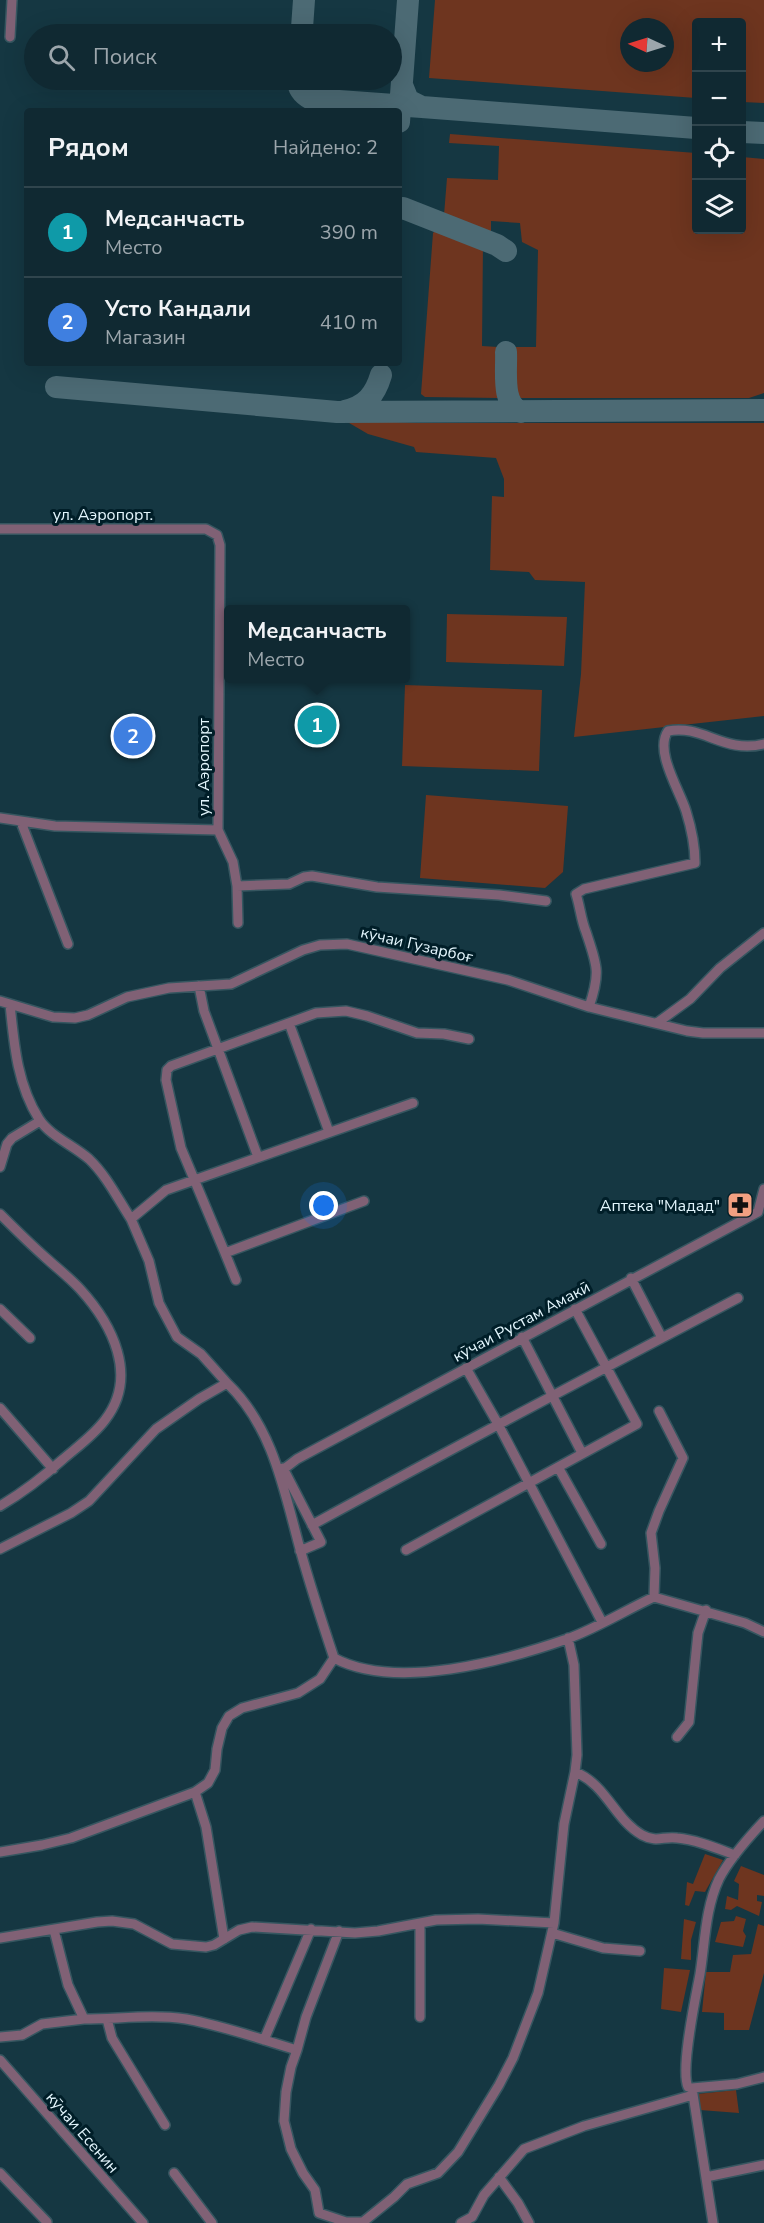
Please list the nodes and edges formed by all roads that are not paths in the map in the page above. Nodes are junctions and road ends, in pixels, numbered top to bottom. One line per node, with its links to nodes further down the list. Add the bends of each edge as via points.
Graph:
1 (12, 0): 2 (street)
2 (10, 37)
3 (0, 529): 4 (street, ул. Аэропорт.)
4 (206, 530): 8 (street, ул. Аэропорт, via 217,535 220,545)
5 (764, 744): 17 (street, via 740,747 682,730 665,735 667,761 686,810 695,863 584,888 576,894 597,961 595,990)
6 (0, 818): 7 (street, ул. Аэропорт)
7 (21, 822): 8 (street, ул. Аэропорт); 13 (street)
8 (218, 830): 9 (street, via 234,862)
9 (237, 886): 10 (street, via 289,884 312,876 377,887); 11 (street)
10 (546, 901)
11 (238, 923)
12 (764, 933): 19 (street)
13 (68, 944)
14 (199, 986): 16 (street, кӯчаи Гузарбоғ, via 127,997 75,1018 53,1017); 17 (street, кӯчаи Гузарбоғ, via 231,984 320,945 346,944 508,980); 22 (street, via 204,1011)
15 (0, 1001): 16 (street, кӯчаи Гузарбоғ)
16 (10, 1004): 24 (street, via 15,1054 25,1091)
17 (589, 1006): 19 (street, кӯчаи Гузарбоғ)
18 (289, 1023): 21 (street, via 316,1013 346,1011 417,1033); 22 (street); 25 (street)
19 (657, 1023): 20 (street, кӯчаи Гузарбоғ, via 703,1033)
20 (764, 1033)
21 (469, 1039)
22 (220, 1050): 26 (street); 28 (street, via 171,1066 166,1074 181,1148)
23 (413, 1103): 25 (street)
24 (40, 1120): 27 (street, via 12,1138); 32 (street, via 88,1159)
25 (329, 1132): 26 (street)
26 (258, 1157): 28 (street)
27 (0, 1167)
28 (194, 1180): 32 (street, via 166,1190); 33 (street)
29 (764, 1189): 34 (street, кӯчаи Рустам Амакӣ, via 758,1212)
30 (364, 1201): 33 (street)
31 (0, 1214): 51 (street, via 79,1288 111,1331 119,1353 121,1376 107,1418)
32 (131, 1219): 44 (street, via 149,1261 159,1303 177,1337 201,1354)
33 (225, 1253): 35 (street)
34 (631, 1278): 38 (street, кӯчаи Рустам Амакӣ); 41 (street)
35 (236, 1280)
36 (738, 1298): 41 (street)
37 (0, 1309): 40 (street)
38 (575, 1309): 39 (street, кӯчаи Рустам Амакӣ); 42 (street)
39 (522, 1337): 43 (street, кӯчаи Рустам Амакӣ); 45 (street)
40 (30, 1338)
41 (662, 1338): 42 (street)
42 (606, 1367): 45 (street); 49 (street, via 637,1424)
43 (466, 1368): 48 (street); 52 (street, кӯчаи Рустам Амакӣ)
44 (227, 1383): 52 (street, via 252,1412); 57 (street, via 156,1429 89,1501)
45 (553, 1397): 48 (street); 49 (street)
46 (659, 1411): 60 (street, via 683,1458 651,1533)
47 (2, 1413): 51 (street)
48 (498, 1424): 53 (street); 55 (street)
49 (582, 1453): 50 (street)
50 (558, 1467): 53 (street); 56 (street)
51 (52, 1469): 54 (street)
52 (281, 1470): 55 (street); 59 (street)
53 (529, 1483): 58 (street); 62 (street)
54 (0, 1506)
55 (312, 1525): 59 (street, via 321,1542)
56 (601, 1544)
57 (0, 1549)
58 (406, 1550)
59 (300, 1551): 65 (street)
60 (654, 1597): 61 (street); 62 (street)
61 (706, 1610): 63 (street); 66 (street, via 698,1633 689,1722)
62 (602, 1622): 64 (street)
63 (764, 1632)
64 (568, 1638): 65 (street, via 487,1662 440,1671 379,1672); 67 (street, via 574,1665)
65 (334, 1658): 68 (street, via 320,1679 298,1693 242,1708 230,1716 222,1728 215,1770 208,1783)
66 (677, 1737)
67 (575, 1772): 71 (street, via 607,1797 628,1826 639,1834 660,1840 676,1837); 73 (street, via 564,1824)
68 (195, 1792): 70 (street, via 71,1838); 78 (street, via 206,1827)
69 (764, 1821): 71 (street)
70 (0, 1852)
71 (735, 1855): 88 (street, via 719,1880 702,1942 686,2062 686,2082)
72 (420, 1923): 73 (street, via 478,1919); 76 (street, via 378,1931); 80 (street)
73 (553, 1928): 79 (street, via 603,1948); 95 (street, via 538,1993 513,2058 458,2152 438,2174 407,2184 363,2222 346,2222)
74 (311, 1929): 76 (street); 78 (street, via 252,1927); 84 (street)
75 (54, 1930): 77 (street); 78 (street, via 112,1921 134,1924 172,1944 206,1947); 81 (street, via 68,1985)
76 (339, 1931): 85 (street)
77 (0, 1938)
78 (224, 1939)
79 (640, 1951)
80 (420, 2017)
81 (84, 2019): 82 (street); 83 (street, via 42,2024 22,2035)
82 (107, 2019): 84 (street, via 184,2019); 89 (street, via 112,2038)
83 (0, 2037)
84 (264, 2040): 85 (street)
85 (297, 2050): 95 (street, via 286,2092 284,2121 291,2149 315,2190)
86 (0, 2060): 97 (street, кӯчаи Есенин)
87 (764, 2077): 88 (street)
88 (692, 2091): 93 (street, via 524,2150); 94 (street)
89 (165, 2125)
90 (764, 2165): 94 (street)
91 (0, 2173): 96 (street)
92 (174, 2173): 98 (street)
93 (499, 2177): 100 (street, via 472,2217); 101 (street)
94 (706, 2177): 102 (street)
95 (319, 2213): 99 (street)
96 (46, 2222)
97 (143, 2223)
98 (212, 2223)
99 (322, 2223)
100 (461, 2223)
101 (529, 2223)
102 (713, 2223)

